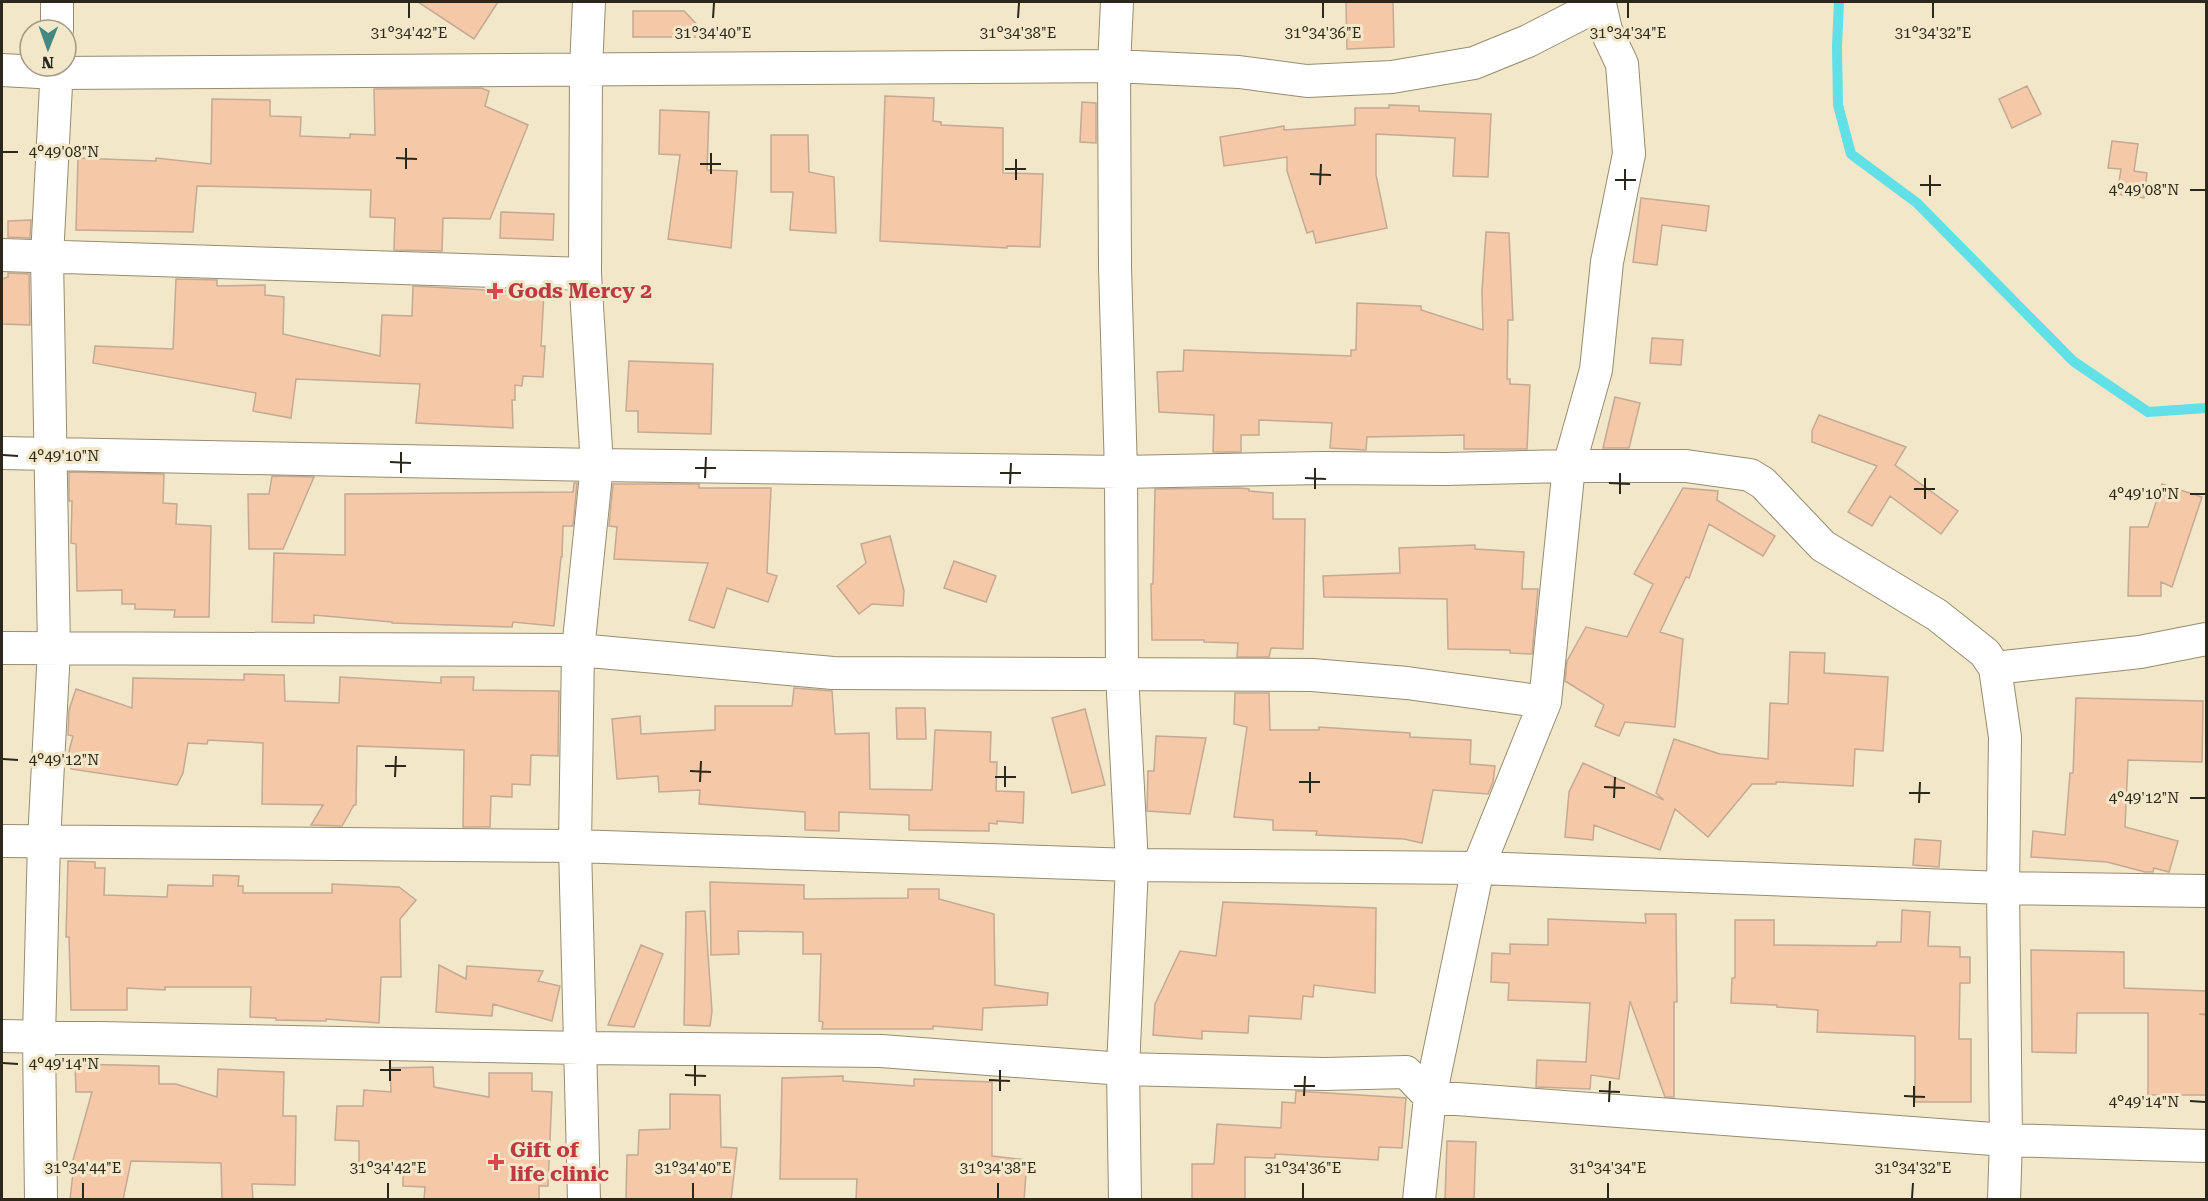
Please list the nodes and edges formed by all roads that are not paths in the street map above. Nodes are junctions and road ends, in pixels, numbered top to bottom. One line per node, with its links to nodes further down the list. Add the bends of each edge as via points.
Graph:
1 (57, 2): 4 (street)
2 (589, 2): 7 (street)
3 (1117, 2): 5 (street)
4 (57, 18)
5 (1114, 66): 7 (street); 17 (street, via 1239,72 1307,81 1392,77 1474,63 1600,4 1606,30 1622,64 1629,154 1607,262 1596,370); 18 (street)
6 (78, 69): 7 (street)
7 (586, 69): 13 (street)
8 (2, 70): 9 (street)
9 (18, 70)
10 (57, 78): 12 (street)
11 (2, 255): 12 (street)
12 (47, 257): 13 (street); 15 (street)
13 (585, 274): 16 (street)
14 (2, 453): 15 (street)
15 (51, 454): 16 (street); 21 (street)
16 (597, 465): 18 (street); 22 (street)
17 (1569, 466): 18 (street); 23 (street, via 1686,466 1750,475 1763,483 1823,546 1937,615 1985,653); 25 (street)
18 (1121, 472): 24 (street)
19 (2206, 639): 23 (street, via 2140,652)
20 (2, 648): 21 (street)
21 (54, 649): 22 (street); 27 (street)
22 (578, 650): 24 (street, via 833,673); 28 (street)
23 (1995, 668): 31 (street, via 2005,737)
24 (1122, 674): 25 (street, via 1312,675); 29 (street)
25 (1545, 702): 30 (street)
26 (2, 841): 27 (street)
27 (44, 841): 28 (street); 34 (street)
28 (575, 846): 29 (street); 35 (street)
29 (1132, 865): 30 (street); 36 (street)
30 (1478, 868): 31 (street); 37 (street)
31 (2003, 888): 32 (street); 38 (street)
32 (2206, 891)
33 (2, 1036): 34 (street)
34 (39, 1037): 35 (street); 40 (street)
35 (581, 1048): 36 (street, via 881,1051); 41 (street)
36 (1123, 1069): 37 (street, via 1406,1072); 42 (street)
37 (1430, 1097): 38 (street); 43 (street)
38 (2006, 1140): 39 (street); 44 (street)
39 (2206, 1146)
40 (41, 1200)
41 (584, 1200)
42 (1125, 1200)
43 (1419, 1200)
44 (2004, 1200)

